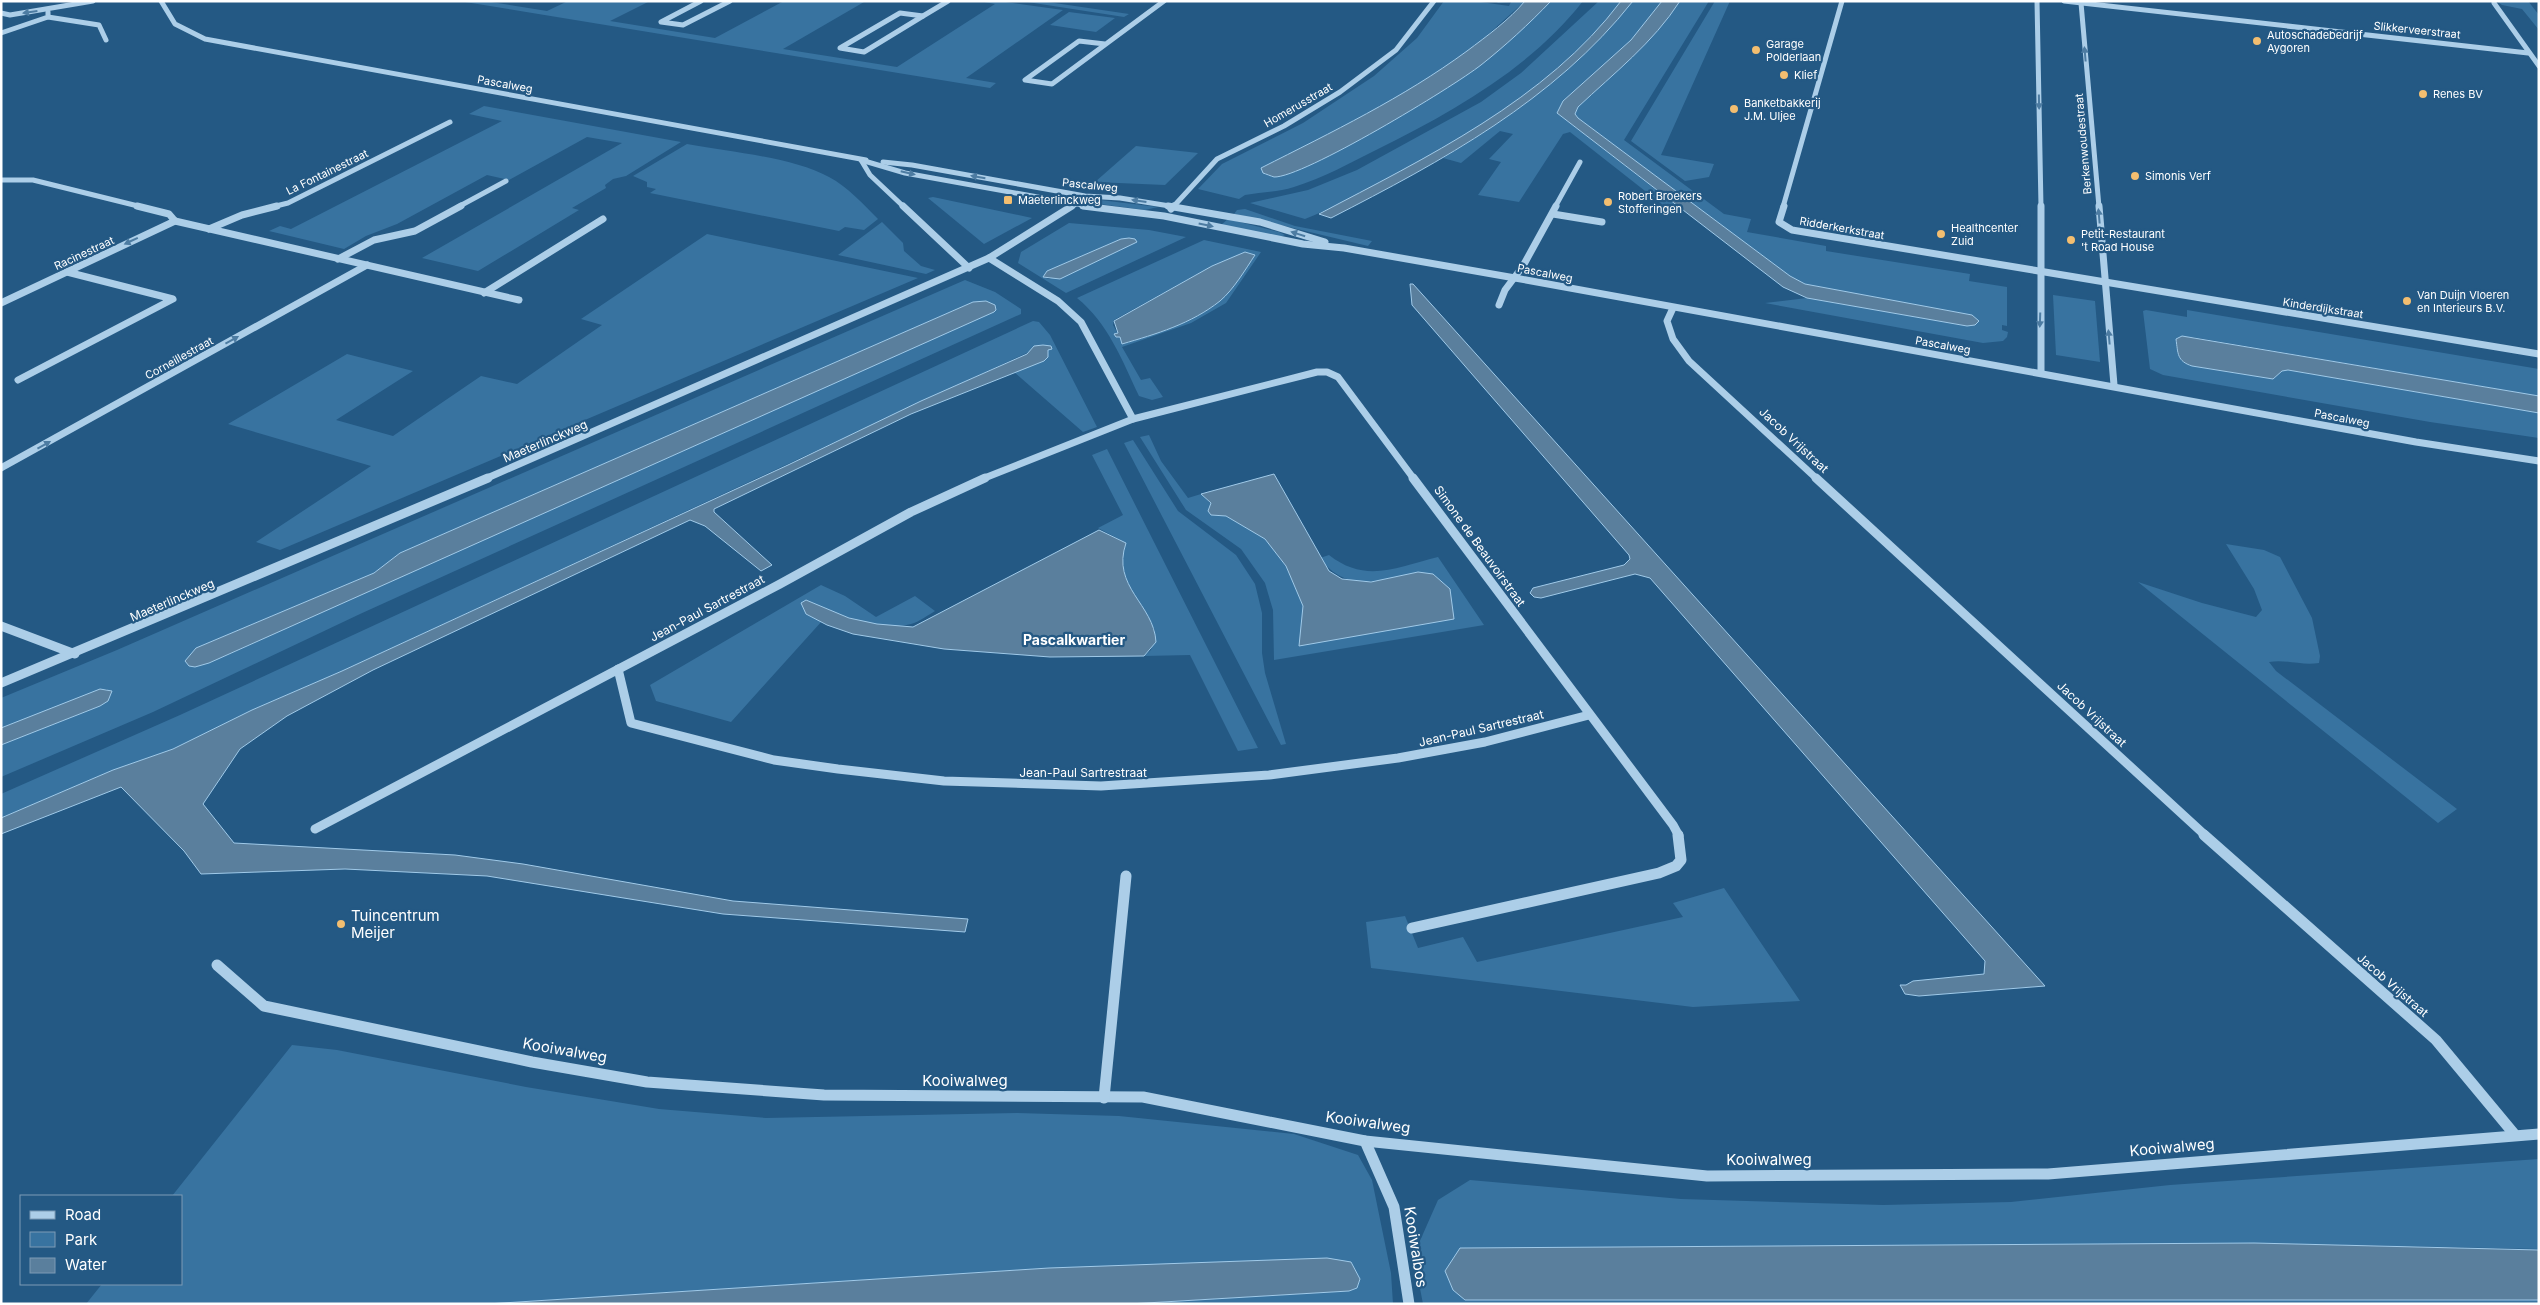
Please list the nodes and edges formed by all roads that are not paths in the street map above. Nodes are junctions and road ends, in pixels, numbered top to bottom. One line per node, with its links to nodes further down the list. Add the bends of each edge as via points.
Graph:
1 (93, 1): 13 (street)
2 (161, 1): 23 (street, Pascalweg, via 175,24 205,39)
3 (700, 1): 4 (street, via 661,22 683,25)
4 (730, 1)
5 (948, 1): 15 (street)
6 (1164, 1): 19 (street)
7 (1434, 1): 29 (street, Homerusstraat, via 1396,50 1332,97 1284,126 1217,159)
8 (1842, 1): 42 (street, Ridderkerkstraat, via 1779,222 1792,230)
9 (2037, 1): 42 (street, one-way to 42)
10 (2064, 1): 11 (street, Slikkerveerstraat)
11 (2081, 3): 20 (street, Slikkerveerstraat); 44 (street, Berkenwoudestraat, one-way to 11)
12 (2494, 3): 20 (street)
13 (47, 10): 14 (street, one-way to 14, via 10,15); 16 (street)
14 (1, 13)
15 (924, 16): 15 (street, via 900,12 840,48 864,52)
16 (48, 17): 17 (street); 18 (street, via 99,25)
17 (1, 33)
18 (106, 40)
19 (1105, 44): 19 (street, via 1080,41 1025,80 1052,84)
20 (2528, 53): 21 (street)
21 (2539, 66)
22 (450, 122): 35 (street, La Fontainestraat, via 288,203 242,215)
23 (861, 160): 27 (street, Pascalweg, one-way to 23, via 912,165); 28 (street, Pascalweg, one-way to 28, via 905,173); 40 (street, via 870,175)
24 (1580, 162): 30 (street)
25 (3, 179): 33 (street, via 32,180 169,214)
26 (506, 181): 38 (street, via 415,231 374,240)
27 (1085, 196): 28 (street, Maeterlinckweg); 29 (street, Pascalweg, one-way to 27)
28 (1076, 205): 31 (street, Pascalweg); 37 (street, Maeterlinckweg)
29 (1174, 206): 31 (street, Homerusstraat); 36 (street, Pascalweg, one-way to 29, via 1260,222)
30 (1553, 214): 34 (street); 43 (street)
31 (1164, 216): 36 (street, Pascalweg, one-way to 36, via 1293,242)
32 (603, 219): 45 (street)
33 (175, 220): 35 (street); 41 (street, Racinestraat, one-way to 41)
34 (1602, 222)
35 (209, 229): 38 (street)
36 (1344, 248): 43 (street, Pascalweg)
37 (989, 258): 40 (street, Maeterlinckweg); 54 (street, via 1058,301 1082,322)
38 (338, 259): 39 (street)
39 (366, 265): 45 (street); 56 (street, Corneillestraat, one-way to 39)
40 (969, 268): 58 (street, Maeterlinckweg)
41 (67, 272): 47 (street, Racinestraat); 52 (street, via 173,299)
42 (2042, 272): 44 (street); 51 (street, one-way to 51)
43 (1515, 278): 48 (street); 49 (street, Pascalweg)
44 (2104, 282): 50 (street, Kinderdijkstraat); 53 (street, Berkenwoudestraat, one-way to 44)
45 (484, 293): 46 (street)
46 (519, 300)
47 (1, 303)
48 (1499, 305)
49 (1673, 308): 51 (street, Pascalweg); 68 (street, Jacob Vrijstraat, via 1667,320 1673,338 1689,360 2235,862 2436,1040)
50 (2539, 354)
51 (2041, 372): 53 (street, Pascalweg)
52 (18, 380)
53 (2114, 385): 55 (street, Pascalweg, via 2416,442)
54 (1133, 419): 59 (street, Jean-Paul Sartrestraat, via 943,496); 61 (street, Simone de Beauvoirstraat, via 1317,372 1334,374)
55 (2539, 461)
56 (1, 468)
57 (1, 626): 58 (street)
58 (75, 654): 60 (street, Maeterlinckweg)
59 (618, 669): 61 (street, Jean-Paul Sartrestraat, via 631,723 774,760 987,784 1101,786 1270,775 1444,750); 62 (street, Jean-Paul Sartrestraat)
60 (1, 684)
61 (1589, 715): 64 (street, Simone de Beauvoirstraat, via 1672,825 1679,837 1682,860 1659,873)
62 (315, 829)
63 (1126, 876): 66 (street)
64 (1412, 928)
65 (217, 964): 66 (street, Kooiwalweg, via 264,1006 532,1062 647,1082 824,1095)
66 (1104, 1098): 69 (street, Kooiwalweg, via 1143,1097)
67 (2539, 1134): 68 (street, Kooiwalweg)
68 (2515, 1135): 69 (street, Kooiwalweg, via 2048,1174 1707,1176)
69 (1365, 1141): 70 (street, Kooiwalbos, via 1394,1207)
70 (1409, 1304)

